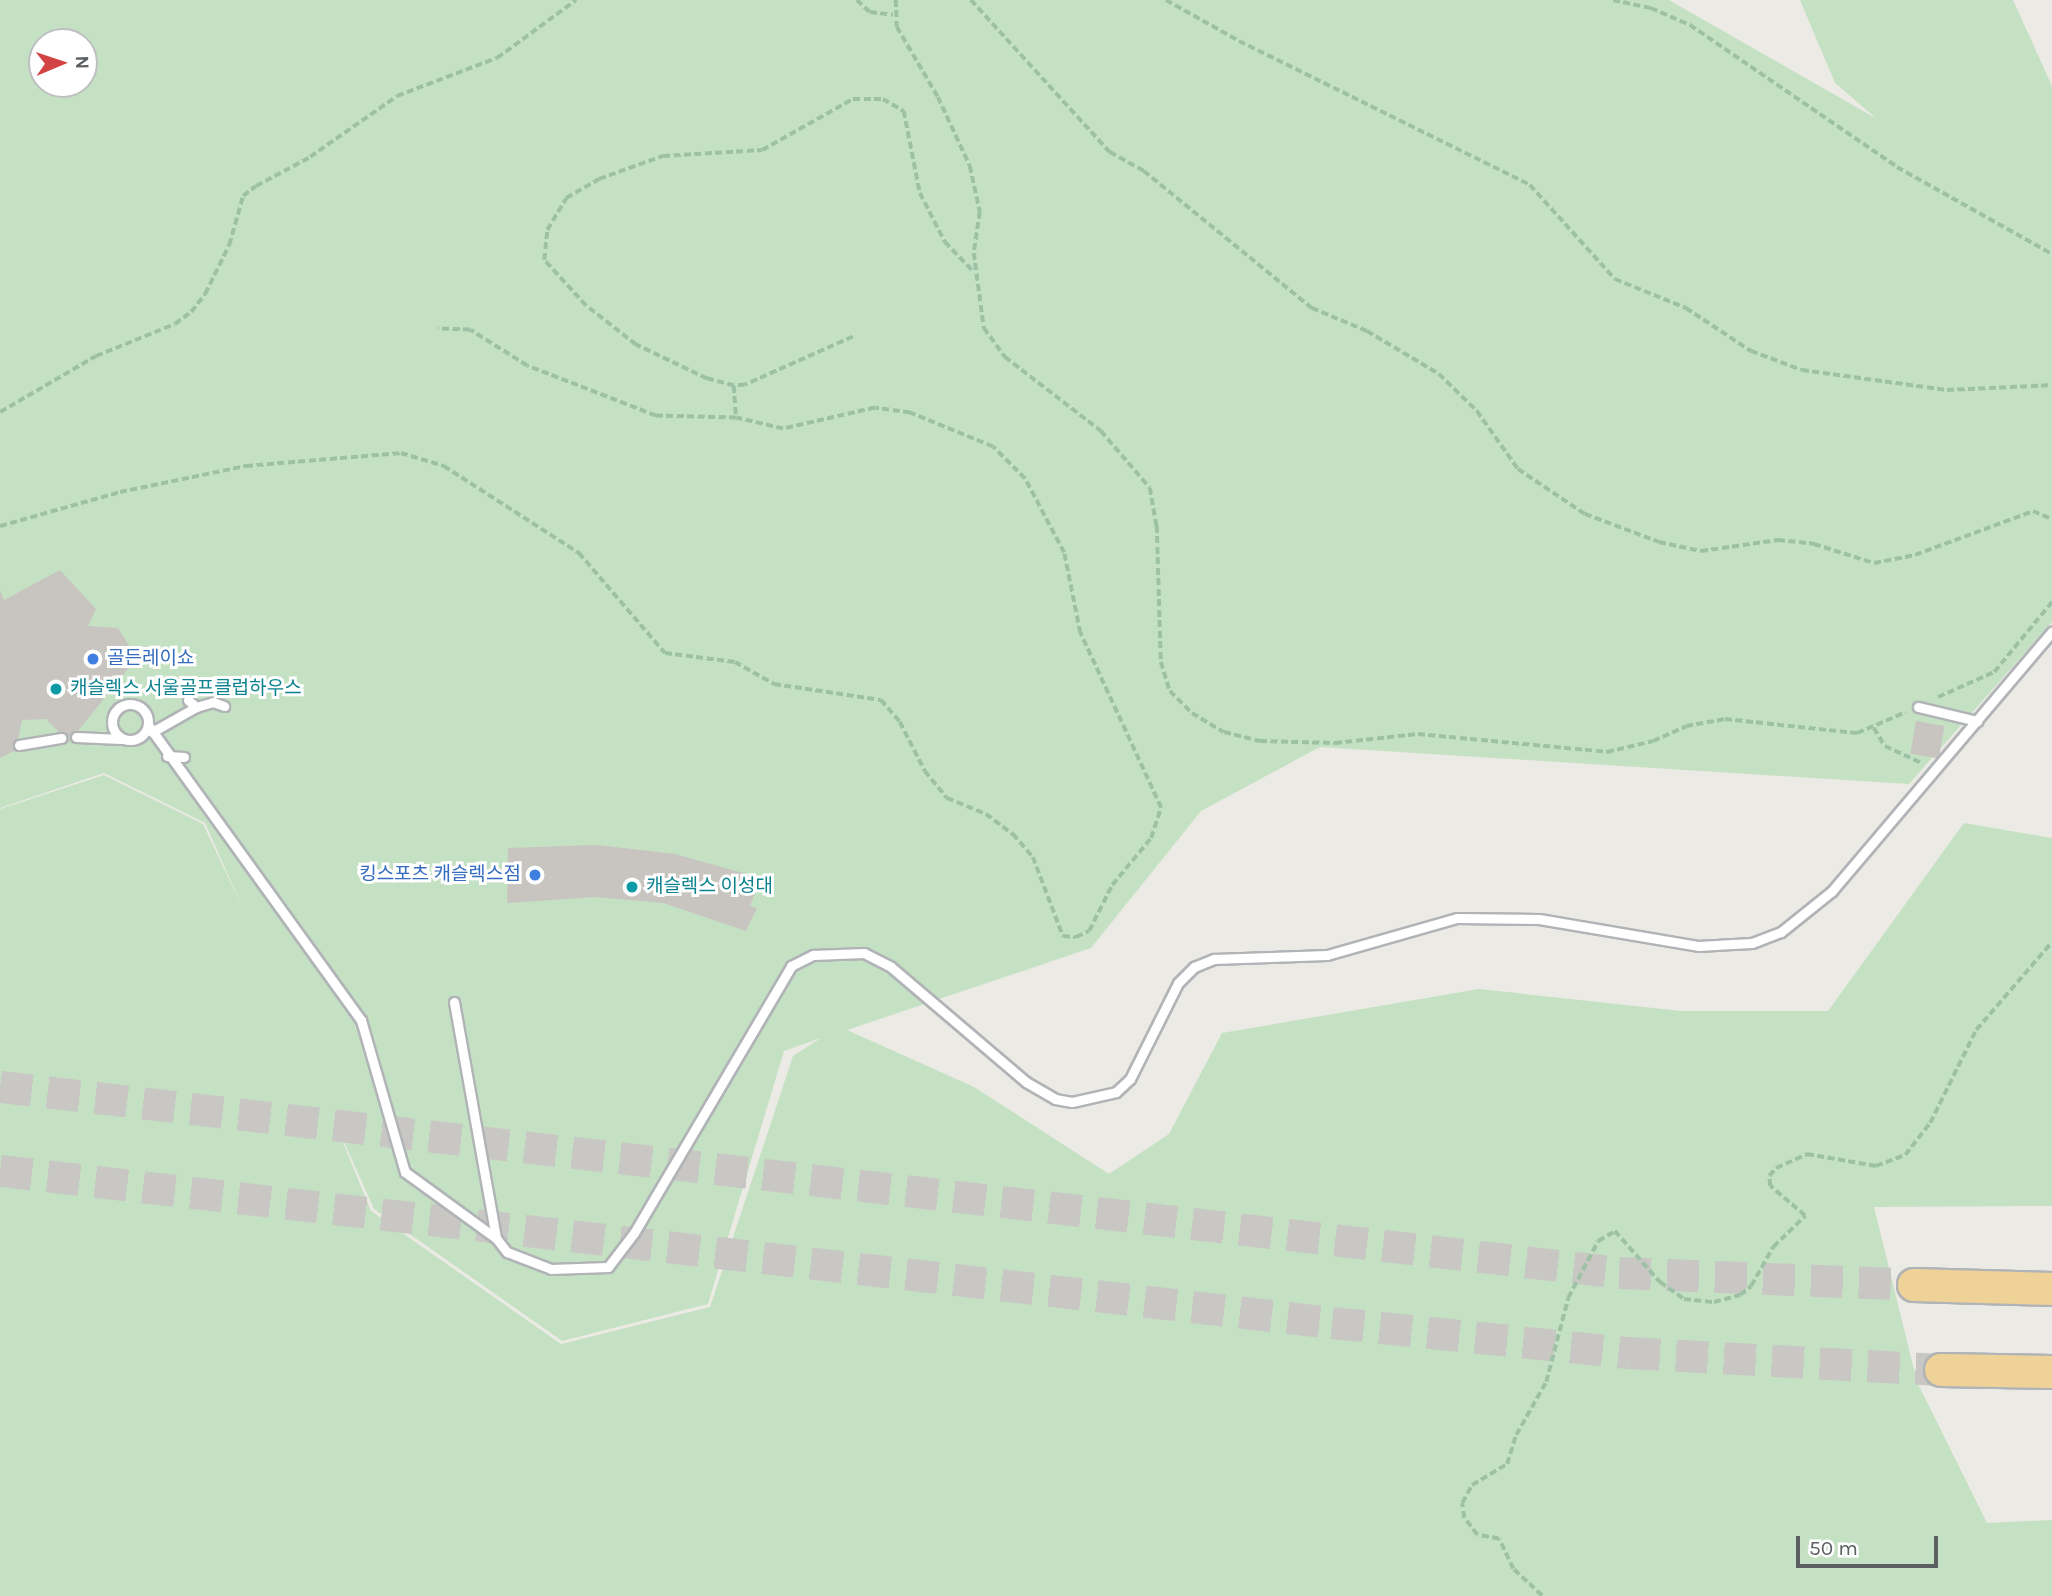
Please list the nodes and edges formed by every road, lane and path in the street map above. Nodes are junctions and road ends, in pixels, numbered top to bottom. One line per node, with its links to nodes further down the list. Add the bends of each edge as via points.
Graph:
1 (576, 0): 14 (path, via 497,58 397,96 310,157 256,186 243,196 229,245 191,312 175,324 96,356)
2 (857, 0): 7 (path, via 870,12)
3 (896, 0): 7 (path)
4 (971, 0): 16 (path, via 1110,152 1144,171 1312,308 1367,331 1439,374 1476,411 1518,469 1585,514 1660,542 1701,551 1778,540 1814,544 1874,563 1915,555 2033,511)
5 (1166, 0): 12 (path, via 1530,185 1615,279 1686,308 1751,351 1802,370 1947,390)
6 (1613, 0): 8 (path, via 1651,8 1690,25 1897,167)
7 (893, 15): 9 (path, via 970,166 980,212)
8 (2052, 254)
9 (975, 274): 13 (path, via 945,242 920,193 904,111 883,99 853,99 762,150 663,156 599,179 566,198 547,230 544,260 563,283 636,345); 24 (path, via 984,328 1005,357 1101,432 1150,488 1157,526 1161,662 1170,691 1192,713 1224,732 1291,743 1418,734 1607,752 1653,741 1686,726 1725,719 1857,733)
10 (438, 329): 15 (path, via 470,330 527,366 656,416)
11 (853, 337): 13 (path)
12 (2052, 385)
13 (734, 386): 15 (path)
14 (0, 412)
15 (736, 418): 17 (path, via 783,429 875,408 910,413 993,447 1025,479 1064,553 1080,633 1161,808 1151,838 1112,886 1089,930 1076,937 1063,936 1034,857 986,814 947,798 881,700 774,684 735,662 665,653 579,553 443,466 401,453 246,466 120,492)
16 (2052, 519)
17 (0, 526)
18 (2052, 602): 21 (path, via 1994,672)
19 (2052, 632): 22 (lane)
20 (224, 706): 23 (lane, via 192,704)
21 (1918, 707): 22 (lane); 24 (path)
22 (1977, 721): 34 (lane, via 1832,891 1781,932 1730,947 1698,946 1539,919 1457,918 1327,955 1214,959 1194,967 1178,983 1130,1079 1096,1099 1055,1099 1026,1082 891,967 864,953 813,955 791,966 634,1233 608,1267 551,1269 507,1252)
23 (150, 728): 27 (lane, via 141,737); 27 (lane, via 139,707 122,706 114,713 112,725); 29 (lane)
24 (1874, 728): 31 (path, via 1885,746)
25 (76, 737): 27 (lane)
26 (61, 738): 28 (lane)
27 (123, 739)
28 (19, 745)
29 (167, 756): 30 (lane); 34 (lane, via 361,1020 405,1172)
30 (184, 757)
31 (1921, 763)
32 (2052, 942): 39 (path, via 1976,1030 1930,1123 1905,1155 1876,1166 1807,1154 1776,1168 1769,1176 1770,1186 1805,1216 1773,1247 1751,1286 1740,1295 1714,1302 1684,1299 1660,1282 1615,1231 1598,1241 1568,1298 1546,1382 1516,1435 1507,1464 1472,1485 1462,1503 1464,1518 1477,1535 1499,1539 1513,1569)
33 (454, 1002): 34 (lane)
34 (496, 1238)
35 (1914, 1285): 36 (highway)
36 (2052, 1289)
37 (1941, 1370): 38 (highway)
38 (2052, 1372)
39 (1542, 1596)

